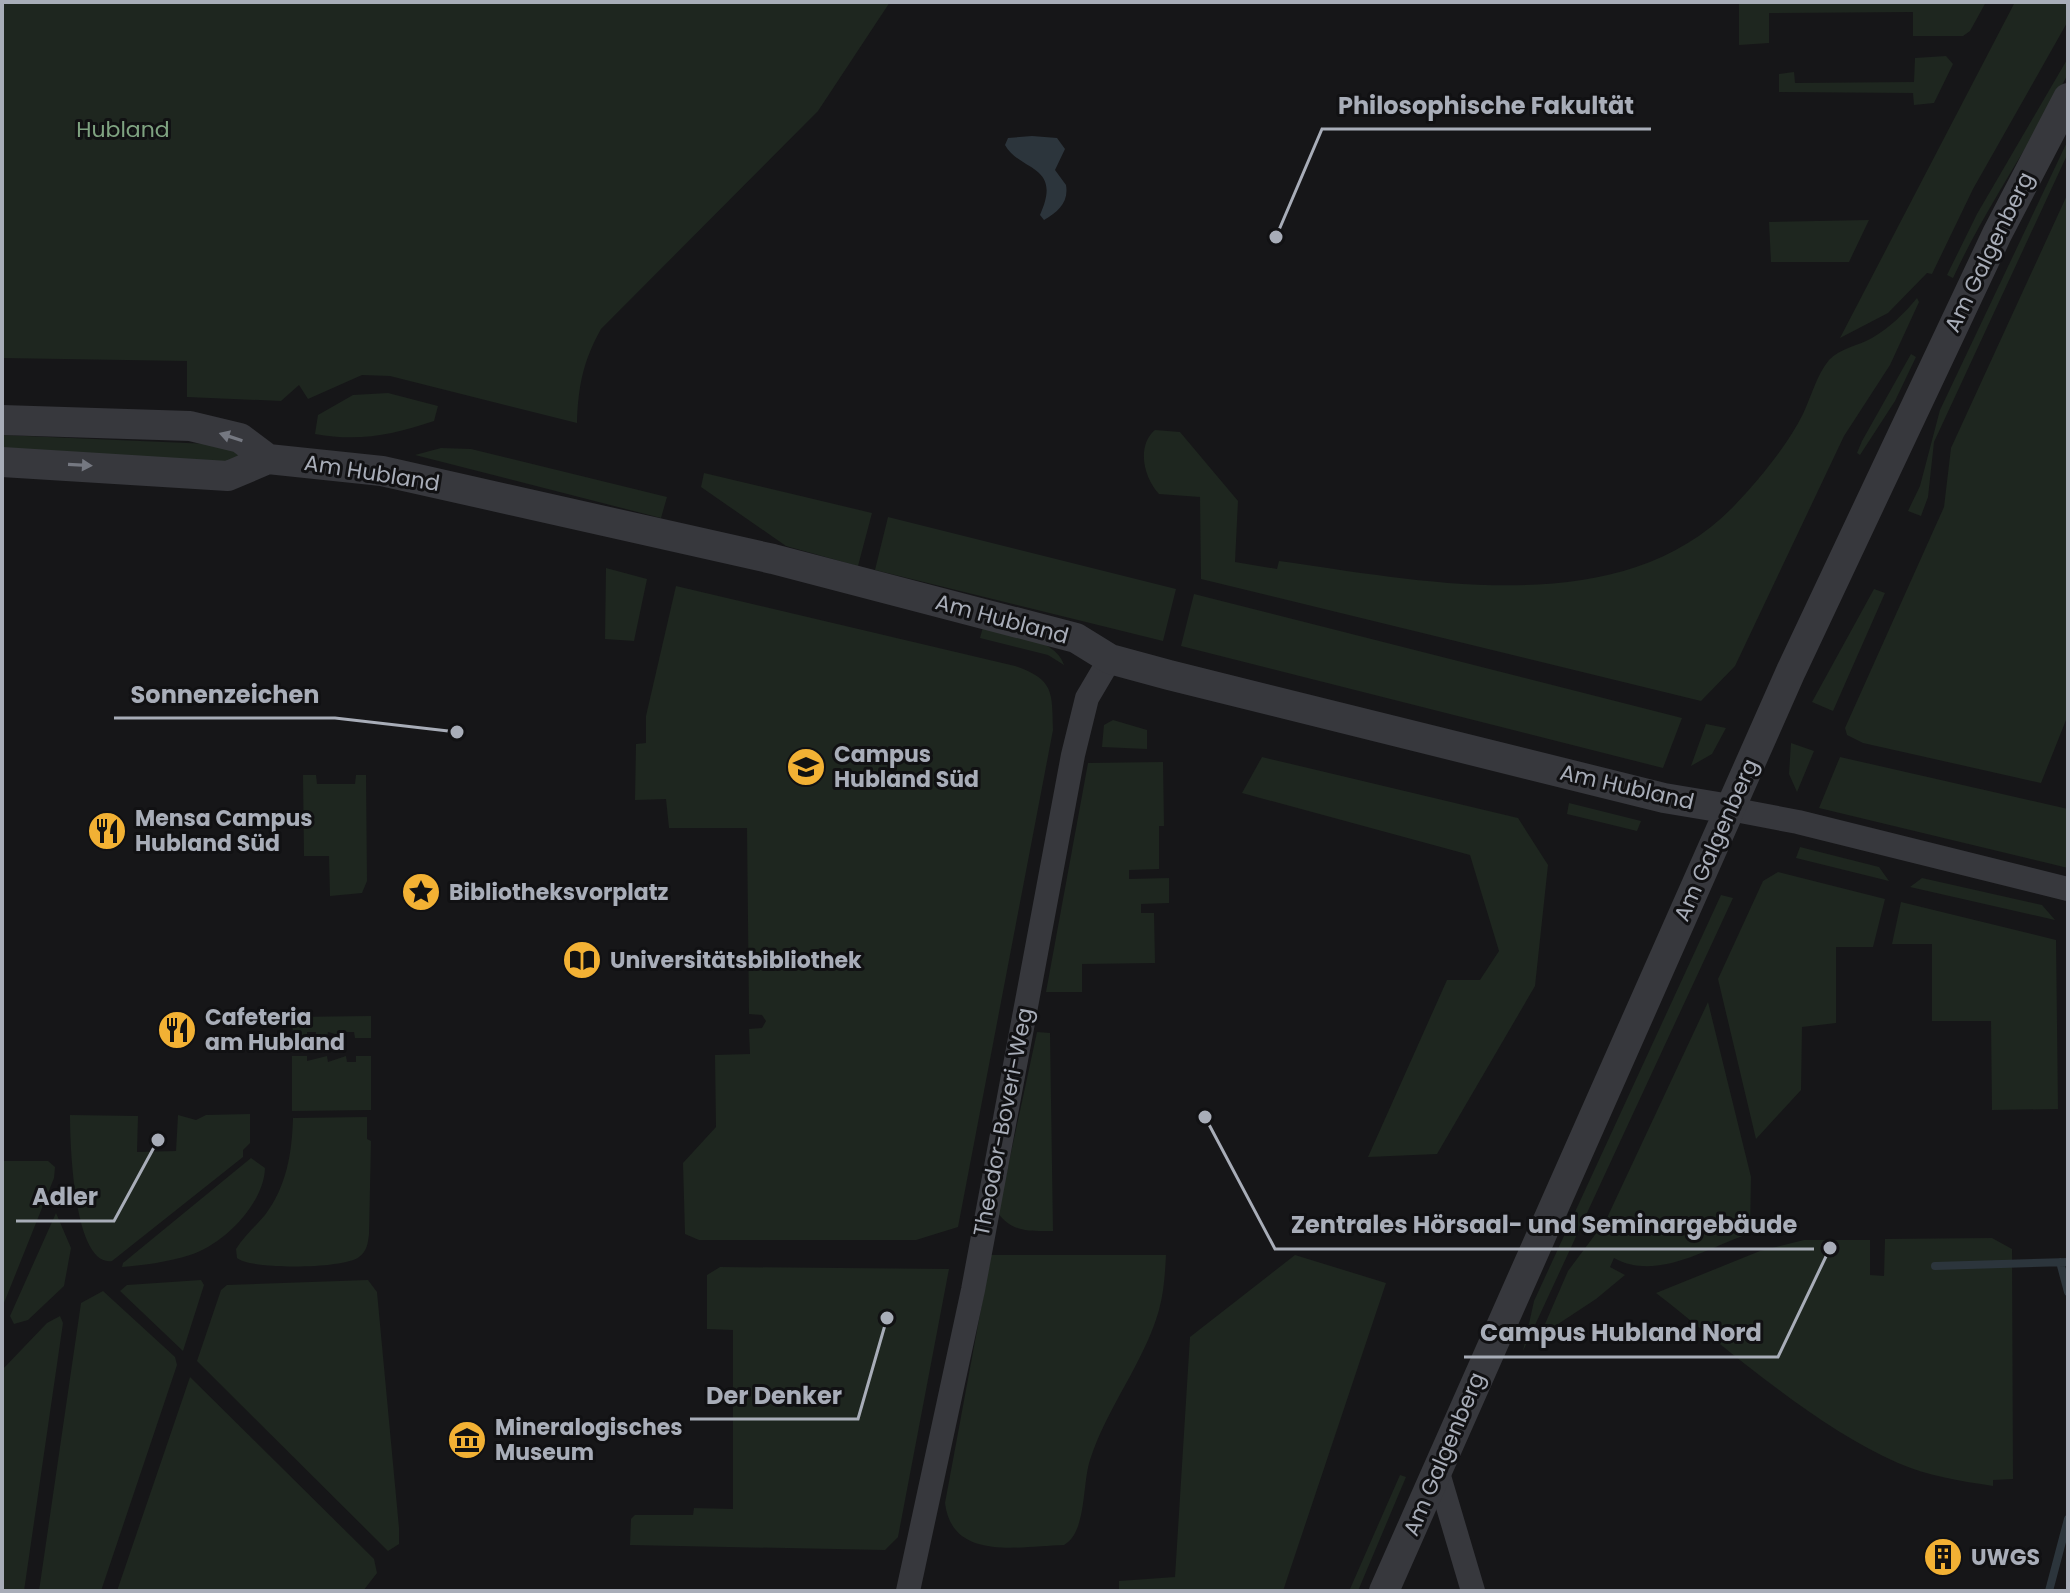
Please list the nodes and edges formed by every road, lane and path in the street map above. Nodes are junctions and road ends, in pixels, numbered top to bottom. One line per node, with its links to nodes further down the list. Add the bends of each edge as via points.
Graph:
1 (2068, 98): 6 (street, Am Galgenberg, via 1941,350)
2 (2, 420): 3 (street, Am Hubland, one-way to 2, via 240,438 190,426)
3 (268, 459): 4 (street, Am Hubland, one-way to 3, via 228,476); 5 (street, Am Hubland, via 397,473 773,559 1076,638)
4 (2, 462)
5 (1110, 659): 6 (street, Am Hubland, via 1664,798); 9 (street, Theodor-Boveri-Weg, via 1087,698 1073,755 973,1290)
6 (1730, 809): 7 (street); 8 (street, Am Galgenberg)
7 (2068, 889)
8 (1438, 1473): 10 (street, Am Galgenberg); 11 (street)
9 (908, 1591)
10 (1384, 1591)
11 (1473, 1591)

